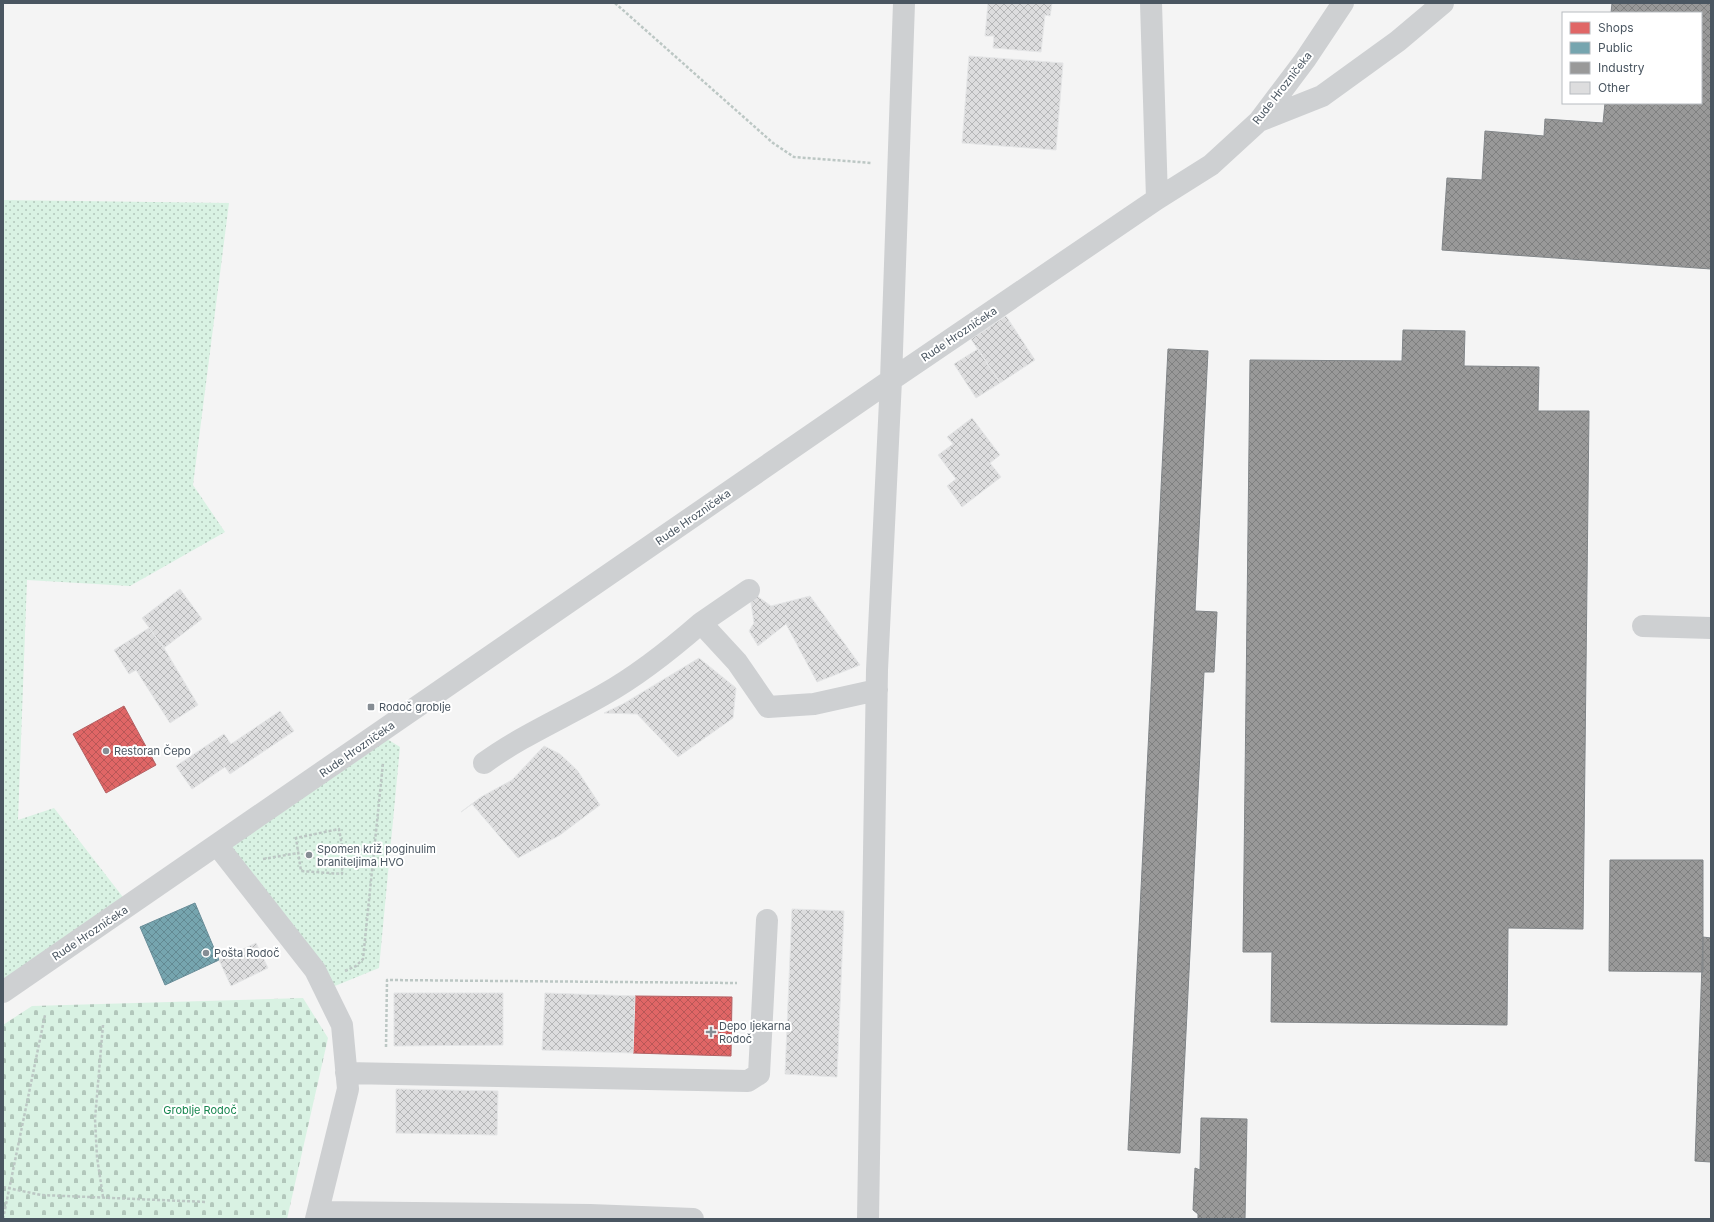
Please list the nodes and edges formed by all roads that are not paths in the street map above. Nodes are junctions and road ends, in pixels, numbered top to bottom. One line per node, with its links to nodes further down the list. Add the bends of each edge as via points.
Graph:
1 (904, 3): 7 (street)
2 (1151, 3): 6 (street)
3 (1343, 3): 5 (street, Rude Hrozničeka)
4 (1443, 3): 5 (street, via 1398,41 1322,96)
5 (1260, 121): 6 (street, Rude Hrozničeka, via 1211,165)
6 (1157, 199): 7 (street, Rude Hrozničeka)
7 (891, 380): 12 (street); 14 (street, Rude Hrozničeka)
8 (749, 590): 9 (street)
9 (701, 623): 12 (street, via 738,662 768,707 814,704); 13 (street, via 653,664)
10 (1643, 626): 11 (street)
11 (1711, 628)
12 (877, 690): 20 (street)
13 (484, 763)
14 (217, 846): 16 (street, Rude Hrozničeka); 17 (street, via 315,970 342,1025)
15 (767, 920): 17 (street, via 759,1074 748,1081)
16 (3, 992)
17 (346, 1073): 18 (street, via 348,1089)
18 (317, 1215): 19 (street, via 590,1215)
19 (693, 1219)
20 (868, 1219)

